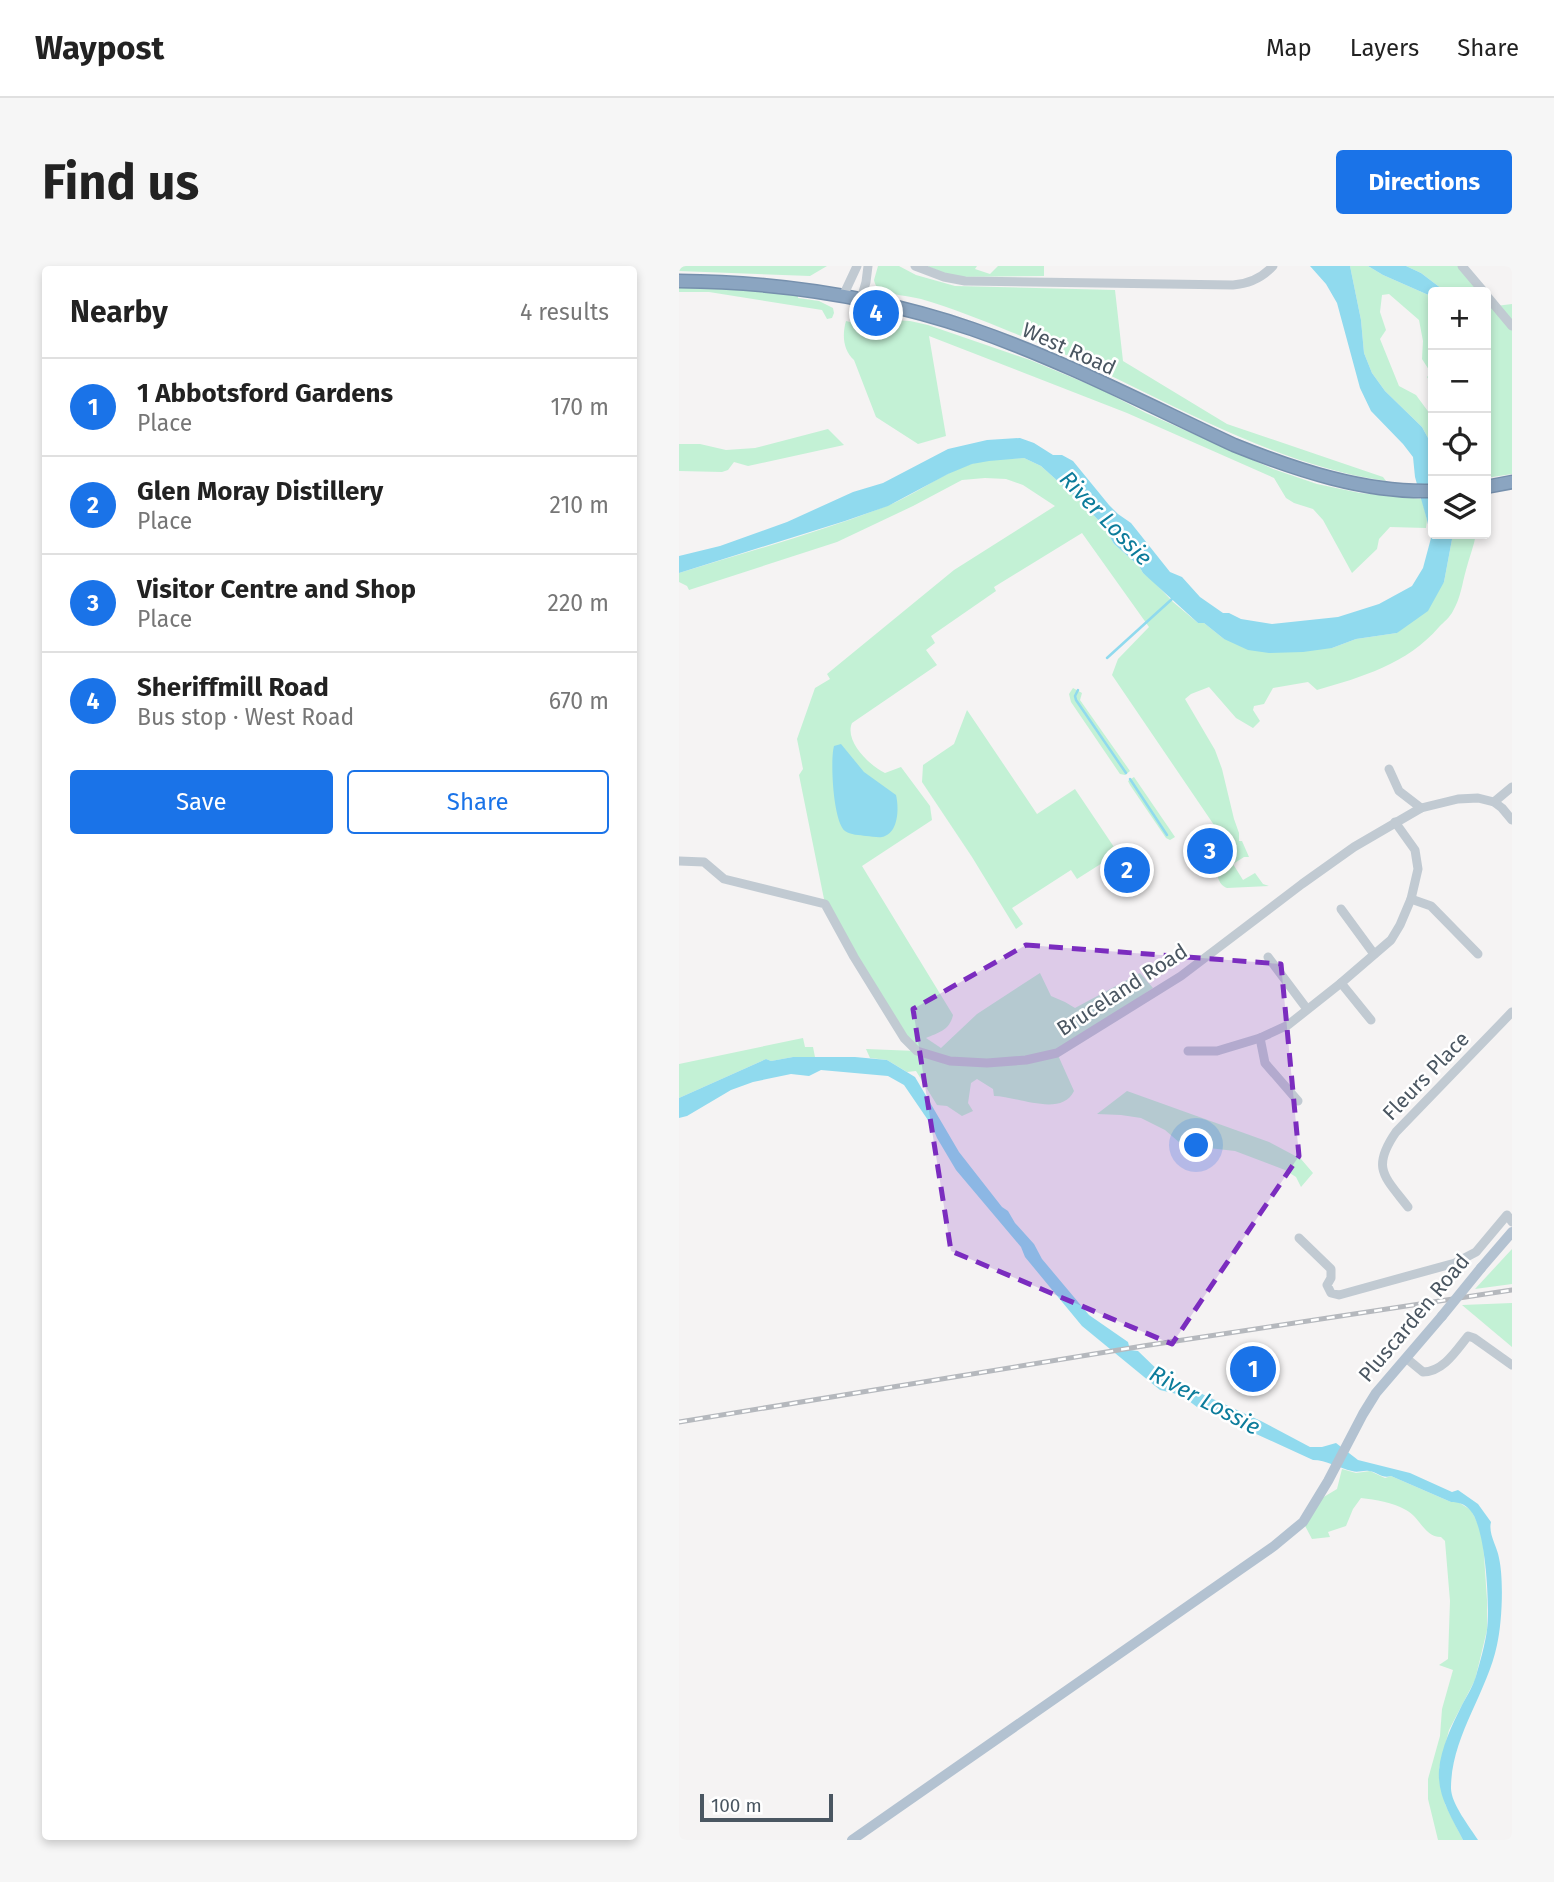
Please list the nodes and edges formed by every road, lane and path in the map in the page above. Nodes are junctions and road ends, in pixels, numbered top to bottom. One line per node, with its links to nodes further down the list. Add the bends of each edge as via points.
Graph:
1 (857, 266): 8 (street)
2 (869, 266): 9 (street)
3 (915, 266): 4 (street, via 965,281 1220,285 1251,282)
4 (1273, 266)
5 (1467, 267): 7 (street)
6 (679, 281): 8 (highway, West Road)
7 (1481, 287)
8 (843, 296): 9 (highway, West Road)
9 (861, 299): 14 (highway, West Road, via 925,314 1007,342 1266,458 1379,488)
10 (1491, 300): 11 (street)
11 (1512, 326)
12 (1512, 482): 13 (highway)
13 (1491, 486)
14 (1428, 491)
15 (1389, 769): 18 (street, via 1399,791)
16 (1512, 788): 17 (street)
17 (1494, 802): 18 (street, Bruceland Road, via 1458,799); 19 (street)
18 (1421, 808): 20 (street, Bruceland Road)
19 (1512, 820)
20 (1395, 822): 21 (street, Bruceland Road, via 1302,884 1181,976 1057,1053 987,1063 950,1061 917,1051 904,1038 825,905 724,879 704,862); 22 (street, via 1415,850 1418,869)
21 (679, 861)
22 (1411, 899): 24 (street, via 1391,940); 25 (street, via 1431,906)
23 (1341, 909): 24 (street)
24 (1374, 954): 27 (street)
25 (1478, 954)
26 (1268, 957): 28 (street)
27 (1341, 984): 28 (street); 30 (street)
28 (1307, 1009): 31 (street, via 1288,1025)
29 (1512, 1012): 34 (street, Fleurs Place, via 1384,1148 1384,1176)
30 (1371, 1020)
31 (1260, 1038): 32 (street, via 1217,1051); 33 (street, via 1265,1063)
32 (1188, 1051)
33 (1298, 1101)
34 (1408, 1207)
35 (1512, 1222): 37 (street, via 1507,1215 1476,1252 1455,1263 1339,1295 1331,1293 1327,1285 1331,1269)
36 (1512, 1232): 38 (main road, Pluscarden Road, bridge)
37 (1299, 1238)
38 (1406, 1358): 39 (street, via 1423,1372 1433,1372 1468,1336); 40 (main road, Pluscarden Road, via 1376,1393 1303,1522)
39 (1512, 1365)
40 (852, 1840)

